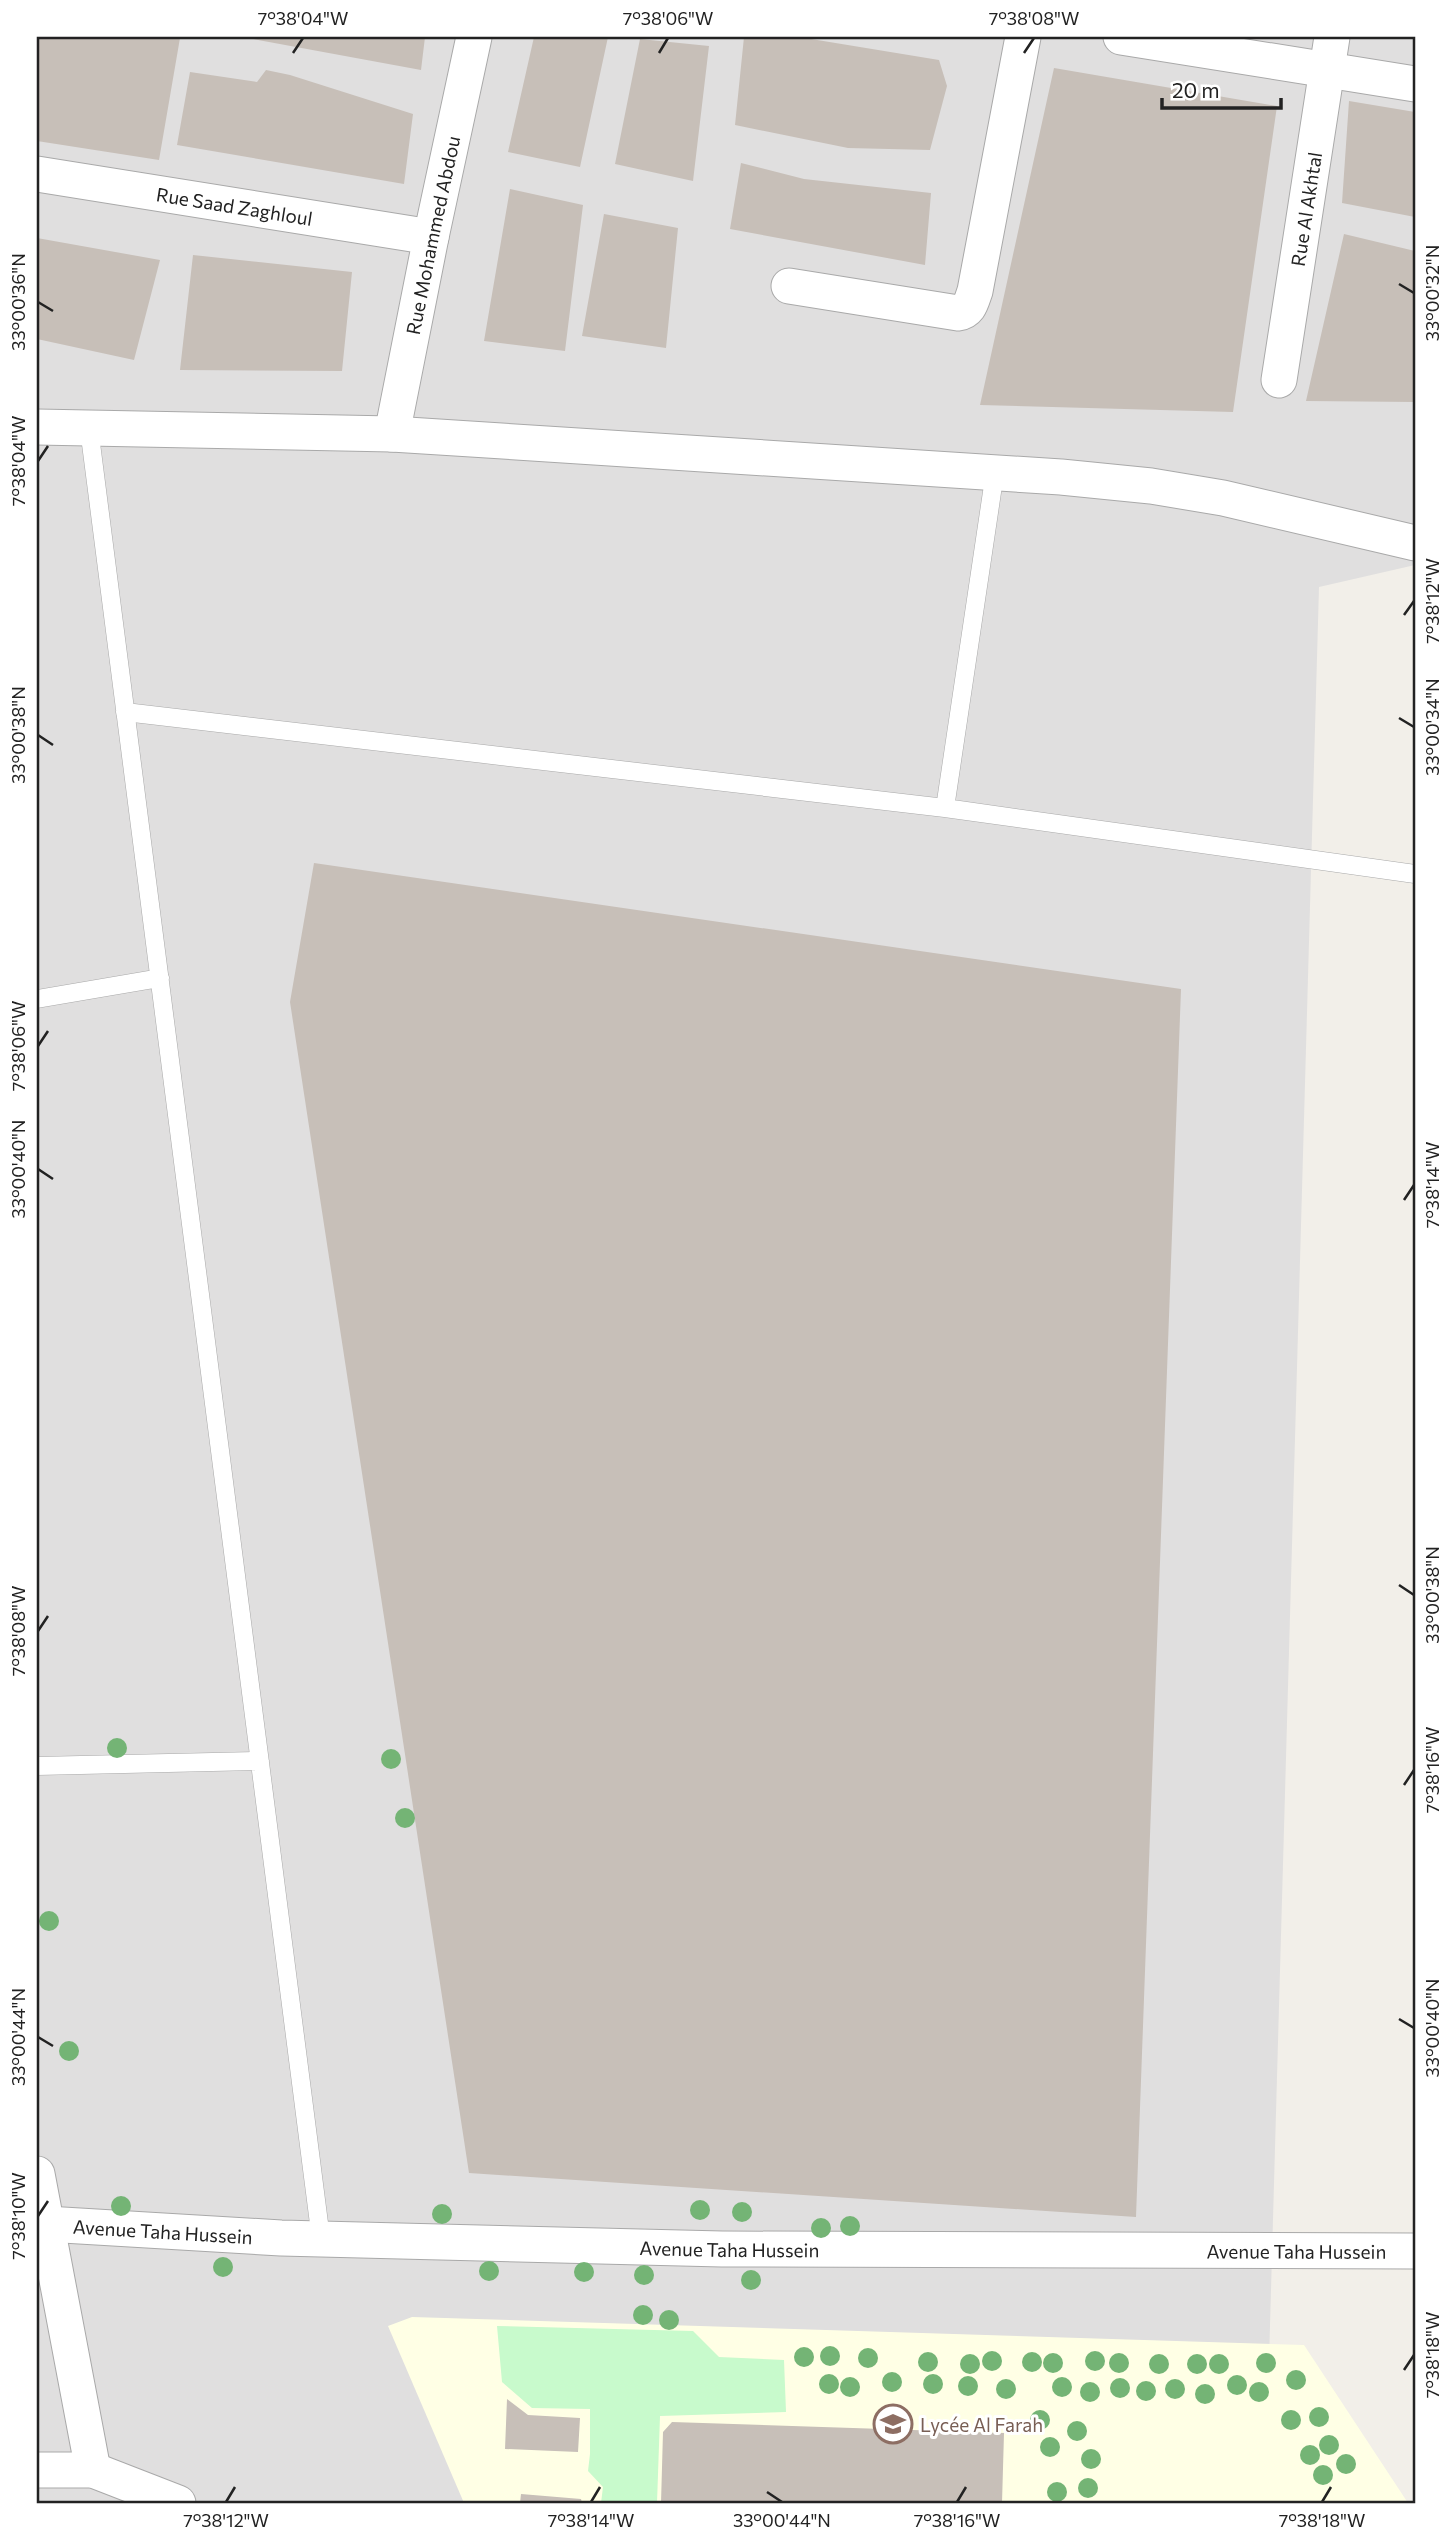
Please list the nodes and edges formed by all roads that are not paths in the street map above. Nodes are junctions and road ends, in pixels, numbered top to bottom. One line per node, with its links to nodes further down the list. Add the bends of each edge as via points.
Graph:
1 (474, 37): 7 (street, Rue Mohammed Abdou)
2 (1023, 37): 8 (street, via 975,291 965,312)
3 (1121, 37): 4 (street)
4 (1329, 53): 5 (street); 9 (street, Rue Al Akhtal)
5 (1415, 84)
6 (37, 174): 7 (street, Rue Saad Zaghloul)
7 (430, 237): 12 (street, Rue Mohammed Abdou)
8 (789, 286)
9 (1279, 380)
10 (37, 427): 11 (street)
11 (89, 428): 12 (street); 15 (lane)
12 (392, 434): 13 (street)
13 (995, 472): 14 (street, via 1151,486 1223,498); 16 (lane)
14 (1415, 543)
15 (125, 712): 16 (lane); 18 (lane)
16 (945, 808): 17 (lane)
17 (1415, 874)
18 (160, 978): 19 (lane); 20 (lane)
19 (37, 999)
20 (260, 1761): 21 (lane); 24 (lane)
21 (37, 1766)
22 (37, 2175): 23 (street, Avenue Taha Hussein)
23 (46, 2224): 24 (street, Avenue Taha Hussein); 27 (street, Avenue Taha Hussein)
24 (321, 2239): 25 (street, Avenue Taha Hussein, via 736,2249)
25 (1415, 2251)
26 (37, 2470): 27 (street)
27 (93, 2470): 28 (street)
28 (178, 2503)

